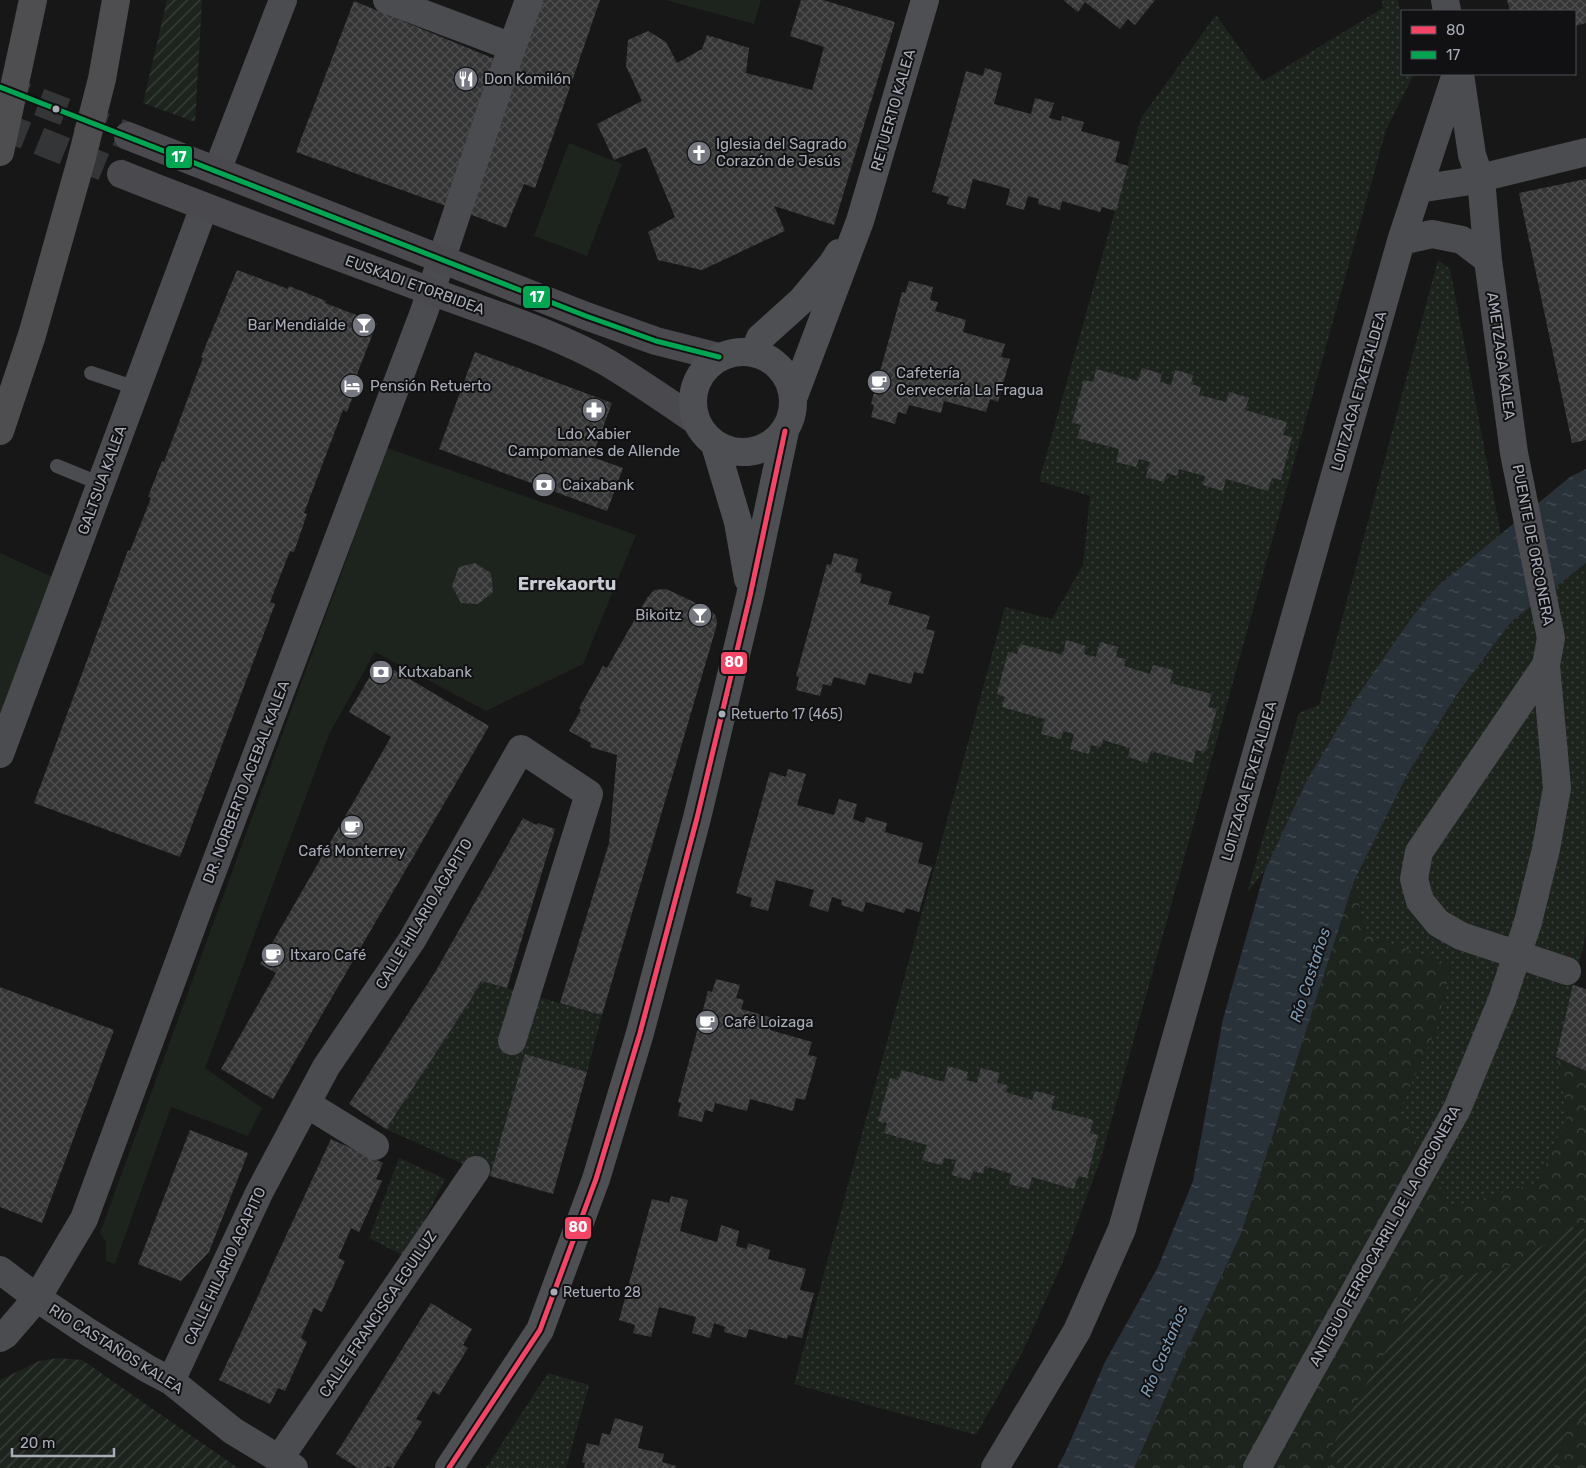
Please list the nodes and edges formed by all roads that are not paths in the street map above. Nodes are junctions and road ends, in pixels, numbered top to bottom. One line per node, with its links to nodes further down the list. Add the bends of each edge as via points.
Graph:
1 (33, 0): 11 (highway, bridge)
2 (116, 0): 30 (highway, bridge, via 102,79 79,170 32,335)
3 (283, 0): 15 (street)
4 (387, 0): 7 (street)
5 (529, 0): 7 (street, DR. NORBERTO ACEBAL KALEA)
6 (926, 0): 19 (main road, RETUERTO KALEA)
7 (512, 48): 21 (street, DR. NORBERTO ACEBAL KALEA)
8 (1458, 75): 13 (street, LOITZAGA ETXETALDEA)
9 (1458, 75): 14 (street, AMETZAGA KALEA)
10 (128, 136): 15 (street, EUSKADI ETORBIDEA)
11 (0, 152)
12 (1586, 152): 14 (street)
13 (1429, 154): 14 (street); 17 (street, LOITZAGA ETXETALDEA)
14 (1476, 166): 17 (street, via 1446,186); 22 (street, AMETZAGA KALEA)
15 (217, 171): 21 (street, EUSKADI ETORBIDEA)
16 (121, 174): 18 (street, EUSKADI ETORBIDEA)
17 (1418, 189): 20 (street, LOITZAGA ETXETALDEA)
18 (204, 207): 23 (street, EUSKADI ETORBIDEA); 27 (street, GALTSUA KALEA)
19 (860, 221): 24 (main road, via 832,264 800,301 760,338); 28 (main road)
20 (1401, 240): 22 (street, via 1432,234 1462,240); 50 (street, LOITZAGA ETXETALDEA, via 1122,1229 1077,1330)
21 (442, 260): 23 (street, DR. NORBERTO ACEBAL KALEA); 25 (street, EUSKADI ETORBIDEA, via 656,341)
22 (1488, 260): 33 (street, AMETZAGA KALEA)
23 (432, 292): 29 (street, EUSKADI ETORBIDEA, via 576,347 642,384); 45 (street, DR. NORBERTO ACEBAL KALEA, via 84,1219)
24 (754, 352): 25 (main road, via 736,352); 28 (main road, via 776,364 784,373)
25 (719, 358): 29 (main road, via 707,366 699,378 694,392)
26 (91, 373): 27 (lane)
27 (136, 388): 35 (street, GALTSUA KALEA)
28 (794, 396): 31 (main road, via 793,411)
29 (696, 421): 32 (main road)
30 (0, 430)
31 (785, 431): 32 (main road, via 760,450 745,453); 36 (main road)
32 (715, 445): 36 (main road, via 738,522)
33 (1514, 453): 37 (street, PUENTE DE ORCONERA, via 1551,638)
34 (57, 466): 35 (lane)
35 (101, 484): 38 (street, GALTSUA KALEA)
36 (750, 596): 49 (main road, via 690,846 640,1033 596,1179 540,1330)
37 (1546, 665): 39 (street, via 1419,852 1414,879 1420,902 1438,923 1461,936); 51 (street, ANTIGUO FERROCARRIL DE LA ORCONERA, bridge, via 1558,788 1528,922 1502,1000 1457,1109)
38 (0, 754)
39 (1566, 971)
40 (512, 1040): 41 (street, CALLE HILARIO AGAPITO, via 590,794 521,749 412,940 326,1068)
41 (307, 1104): 42 (street); 47 (street, CALLE HILARIO AGAPITO, via 259,1193)
42 (375, 1146)
43 (476, 1170): 48 (street, CALLE FRANCISCA EGUILUZ)
44 (0, 1270): 45 (street, RIO CASTAÑOS KALEA)
45 (37, 1298): 46 (street, RIO CASTAÑOS KALEA); 47 (street, RIO CASTAÑOS KALEA, via 148,1370)
46 (0, 1338)
47 (171, 1381): 48 (street, RIO CASTAÑOS KALEA, via 233,1431)
48 (287, 1463)
49 (449, 1468)
50 (995, 1468)
51 (1257, 1468)

